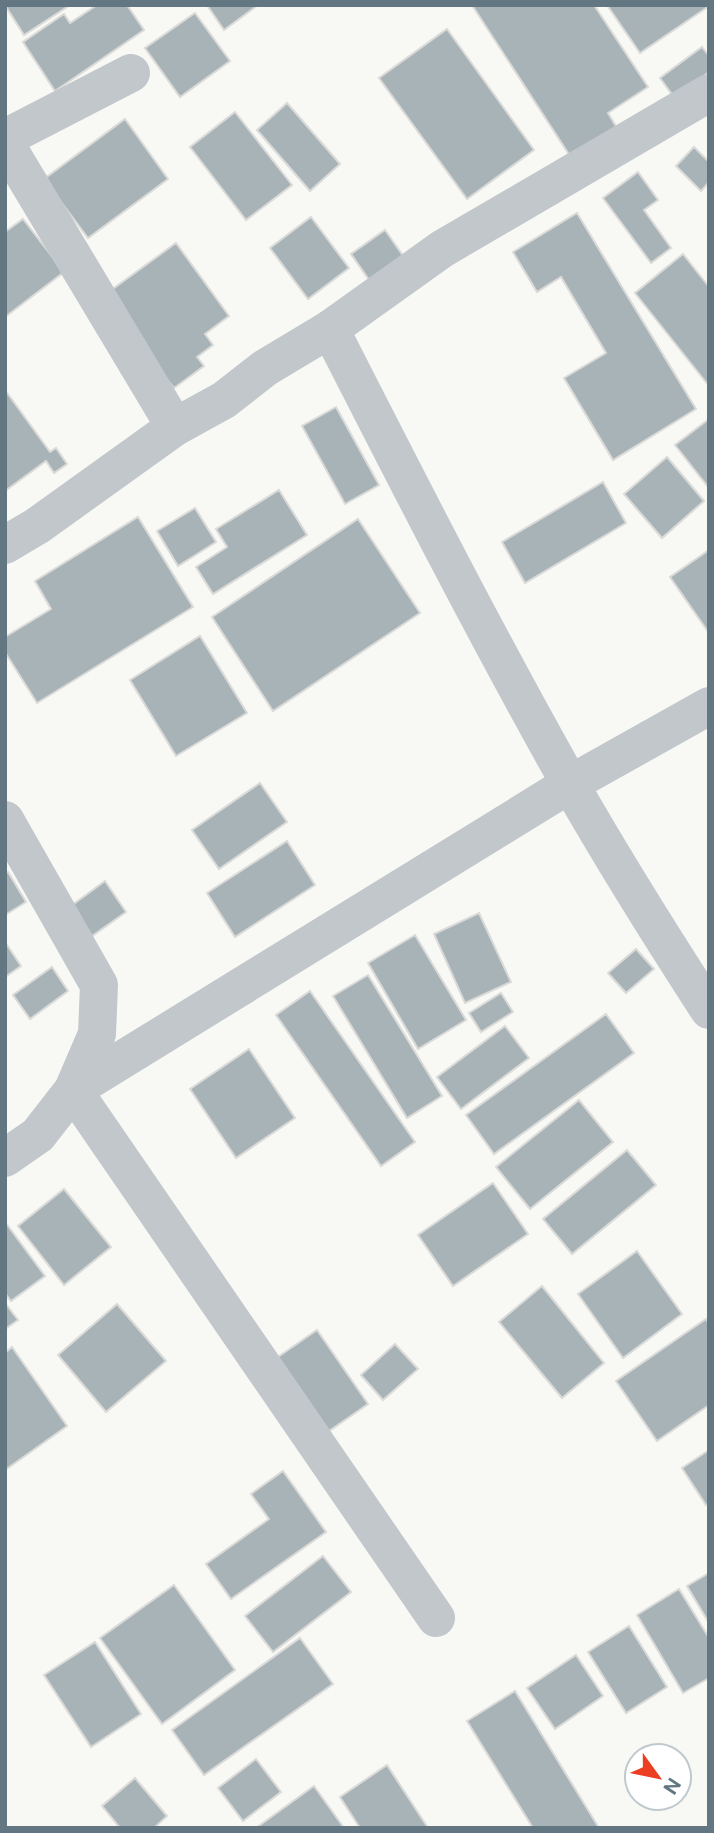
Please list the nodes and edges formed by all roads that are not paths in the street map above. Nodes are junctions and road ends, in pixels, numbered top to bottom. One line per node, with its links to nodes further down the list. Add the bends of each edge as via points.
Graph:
1 (131, 73): 3 (street)
2 (709, 93): 5 (street, via 442,250)
3 (5, 138)
4 (5, 143): 6 (street)
5 (330, 329): 6 (street, via 265,368 224,400); 9 (street)
6 (174, 427): 7 (street)
7 (5, 545)
8 (709, 706): 9 (street)
9 (570, 783): 11 (street); 12 (street)
10 (5, 820): 12 (street, via 99,985 97,1034)
11 (709, 1010)
12 (73, 1090): 13 (street, via 38,1135); 14 (street)
13 (5, 1158)
14 (436, 1618)

